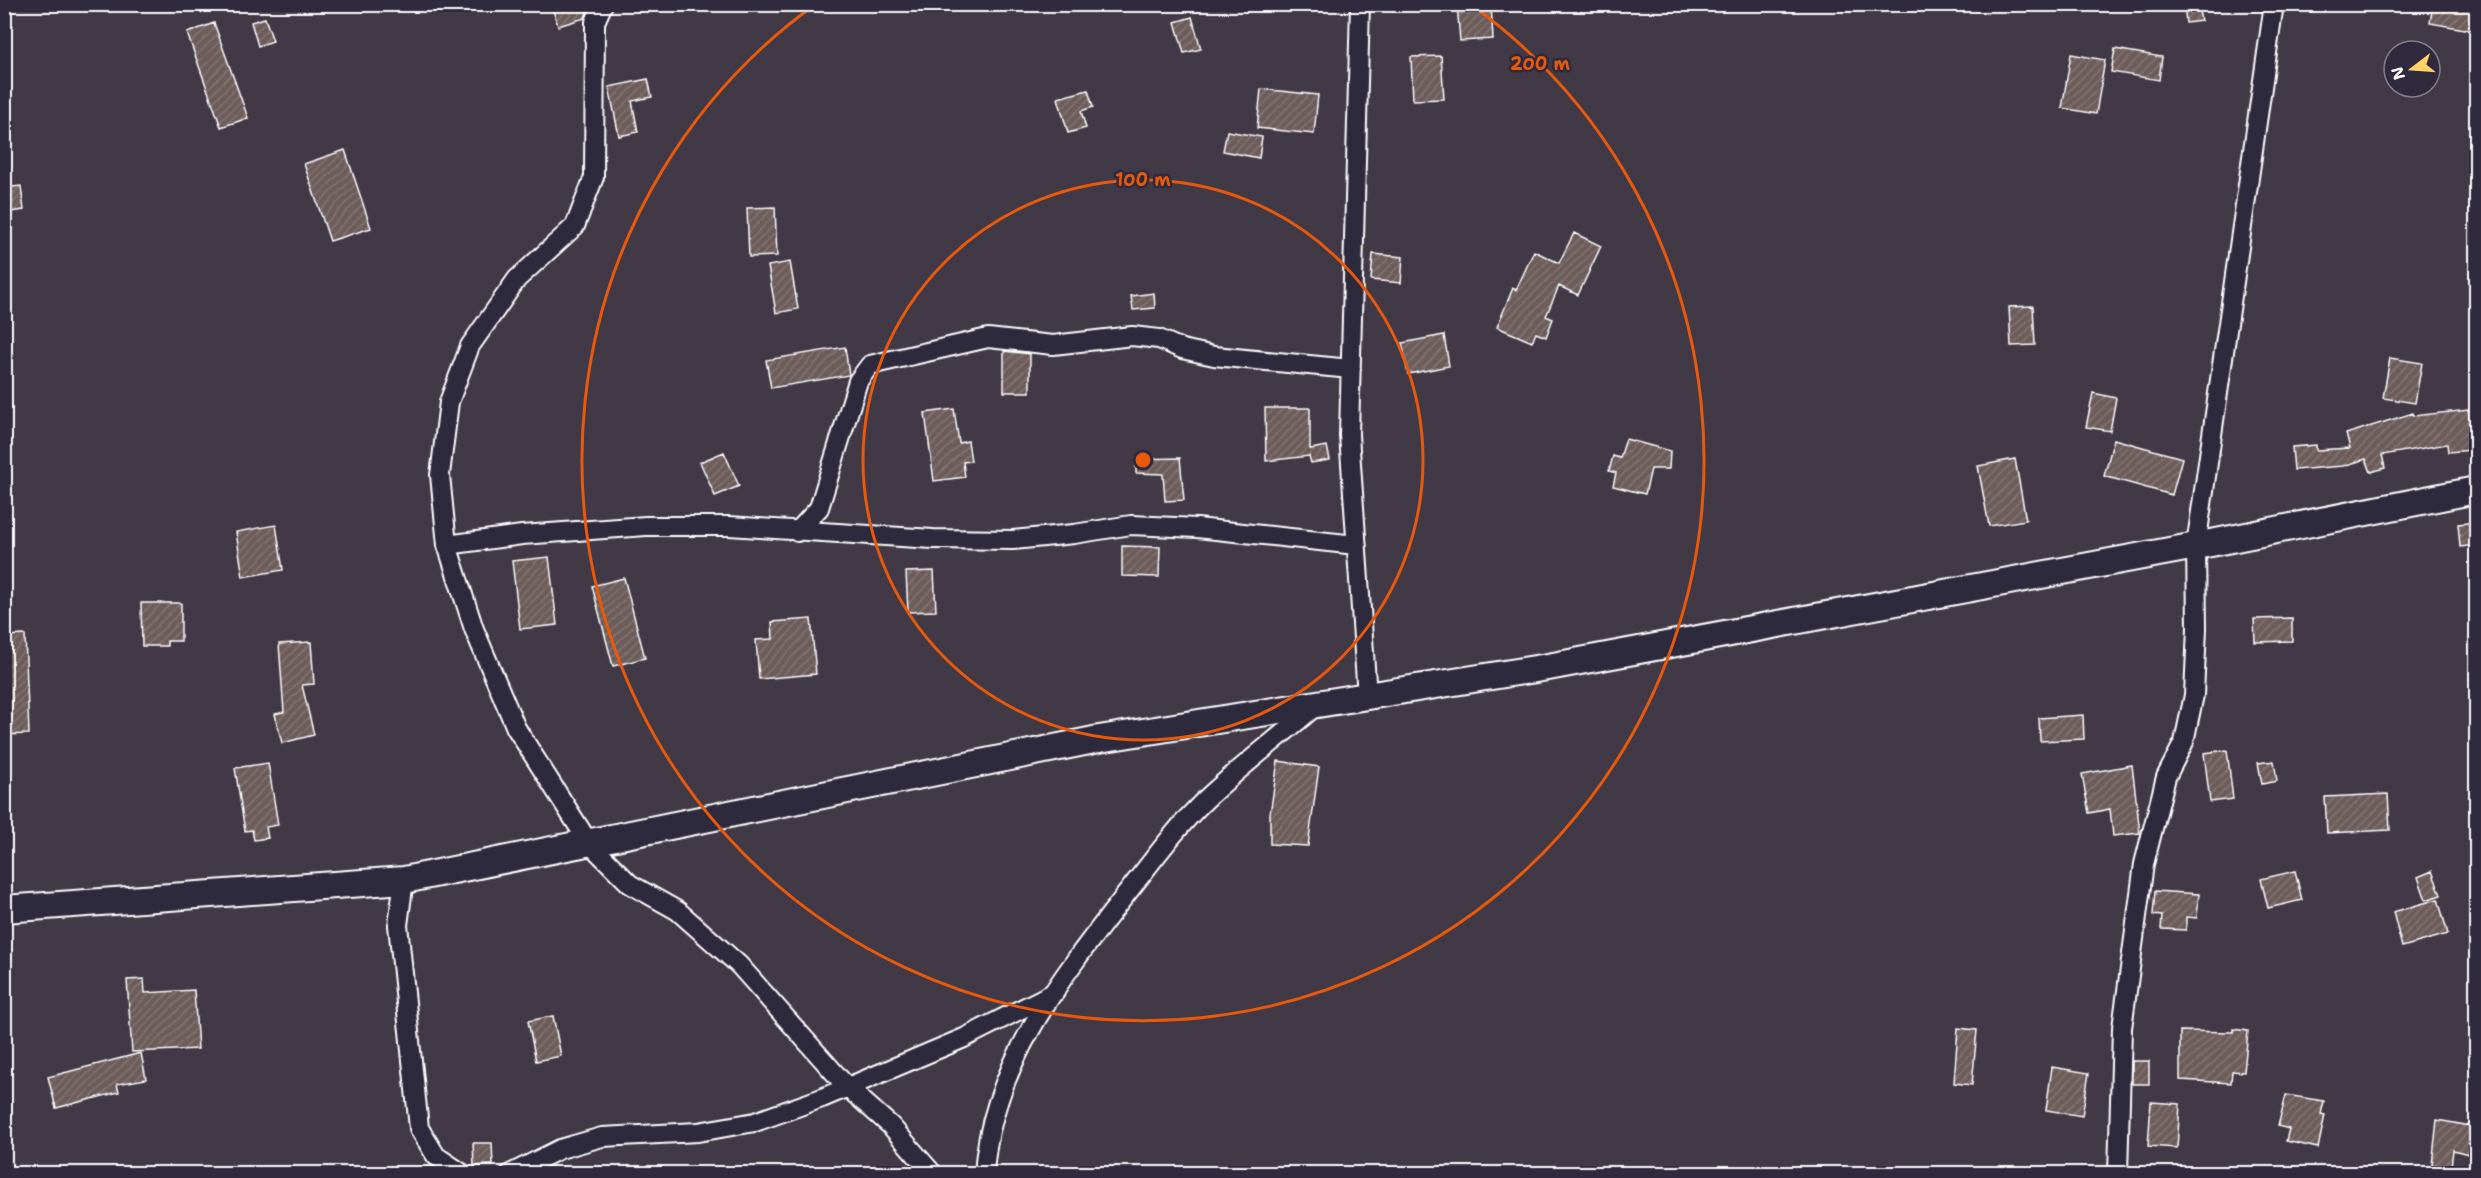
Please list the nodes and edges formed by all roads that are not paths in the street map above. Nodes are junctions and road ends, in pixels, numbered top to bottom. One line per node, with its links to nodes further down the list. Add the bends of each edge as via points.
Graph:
1 (603, 4): 7 (street, via 595,22 594,177 575,226 517,279 470,346 449,402 440,475)
2 (1360, 4): 4 (street)
3 (2274, 4): 9 (street)
4 (1351, 369): 6 (street, via 1214,356 1160,339 1132,336 1053,345 988,338 893,358 870,365 858,381 819,508); 8 (street, via 1349,435)
5 (2476, 490): 9 (main road)
6 (797, 532): 7 (street, via 729,526 646,526); 8 (street, via 1013,540 1131,525)
7 (447, 545): 12 (street, via 474,629 516,728)
8 (1356, 545): 10 (street)
9 (2196, 546): 10 (main road, via 1548,667); 21 (street, via 2194,695 2184,742 2166,777 2144,864 2122,1028)
10 (1366, 696): 11 (main road)
11 (1318, 704): 12 (main road, via 1099,739); 15 (street, via 1206,800 1166,843 1073,962)
12 (589, 843): 13 (main road); 16 (street, via 630,884 678,911 739,965)
13 (404, 880): 14 (main road); 17 (street, via 398,925 419,1128 436,1156)
14 (4, 909)
15 (1055, 992): 16 (street, via 964,1038); 20 (street, via 1004,1083 990,1128)
16 (847, 1087): 18 (street, via 755,1122 698,1131 602,1137 560,1149); 19 (street, via 891,1126)
17 (462, 1173)
18 (510, 1173)
19 (933, 1173)
20 (984, 1173)
21 (2118, 1173)

